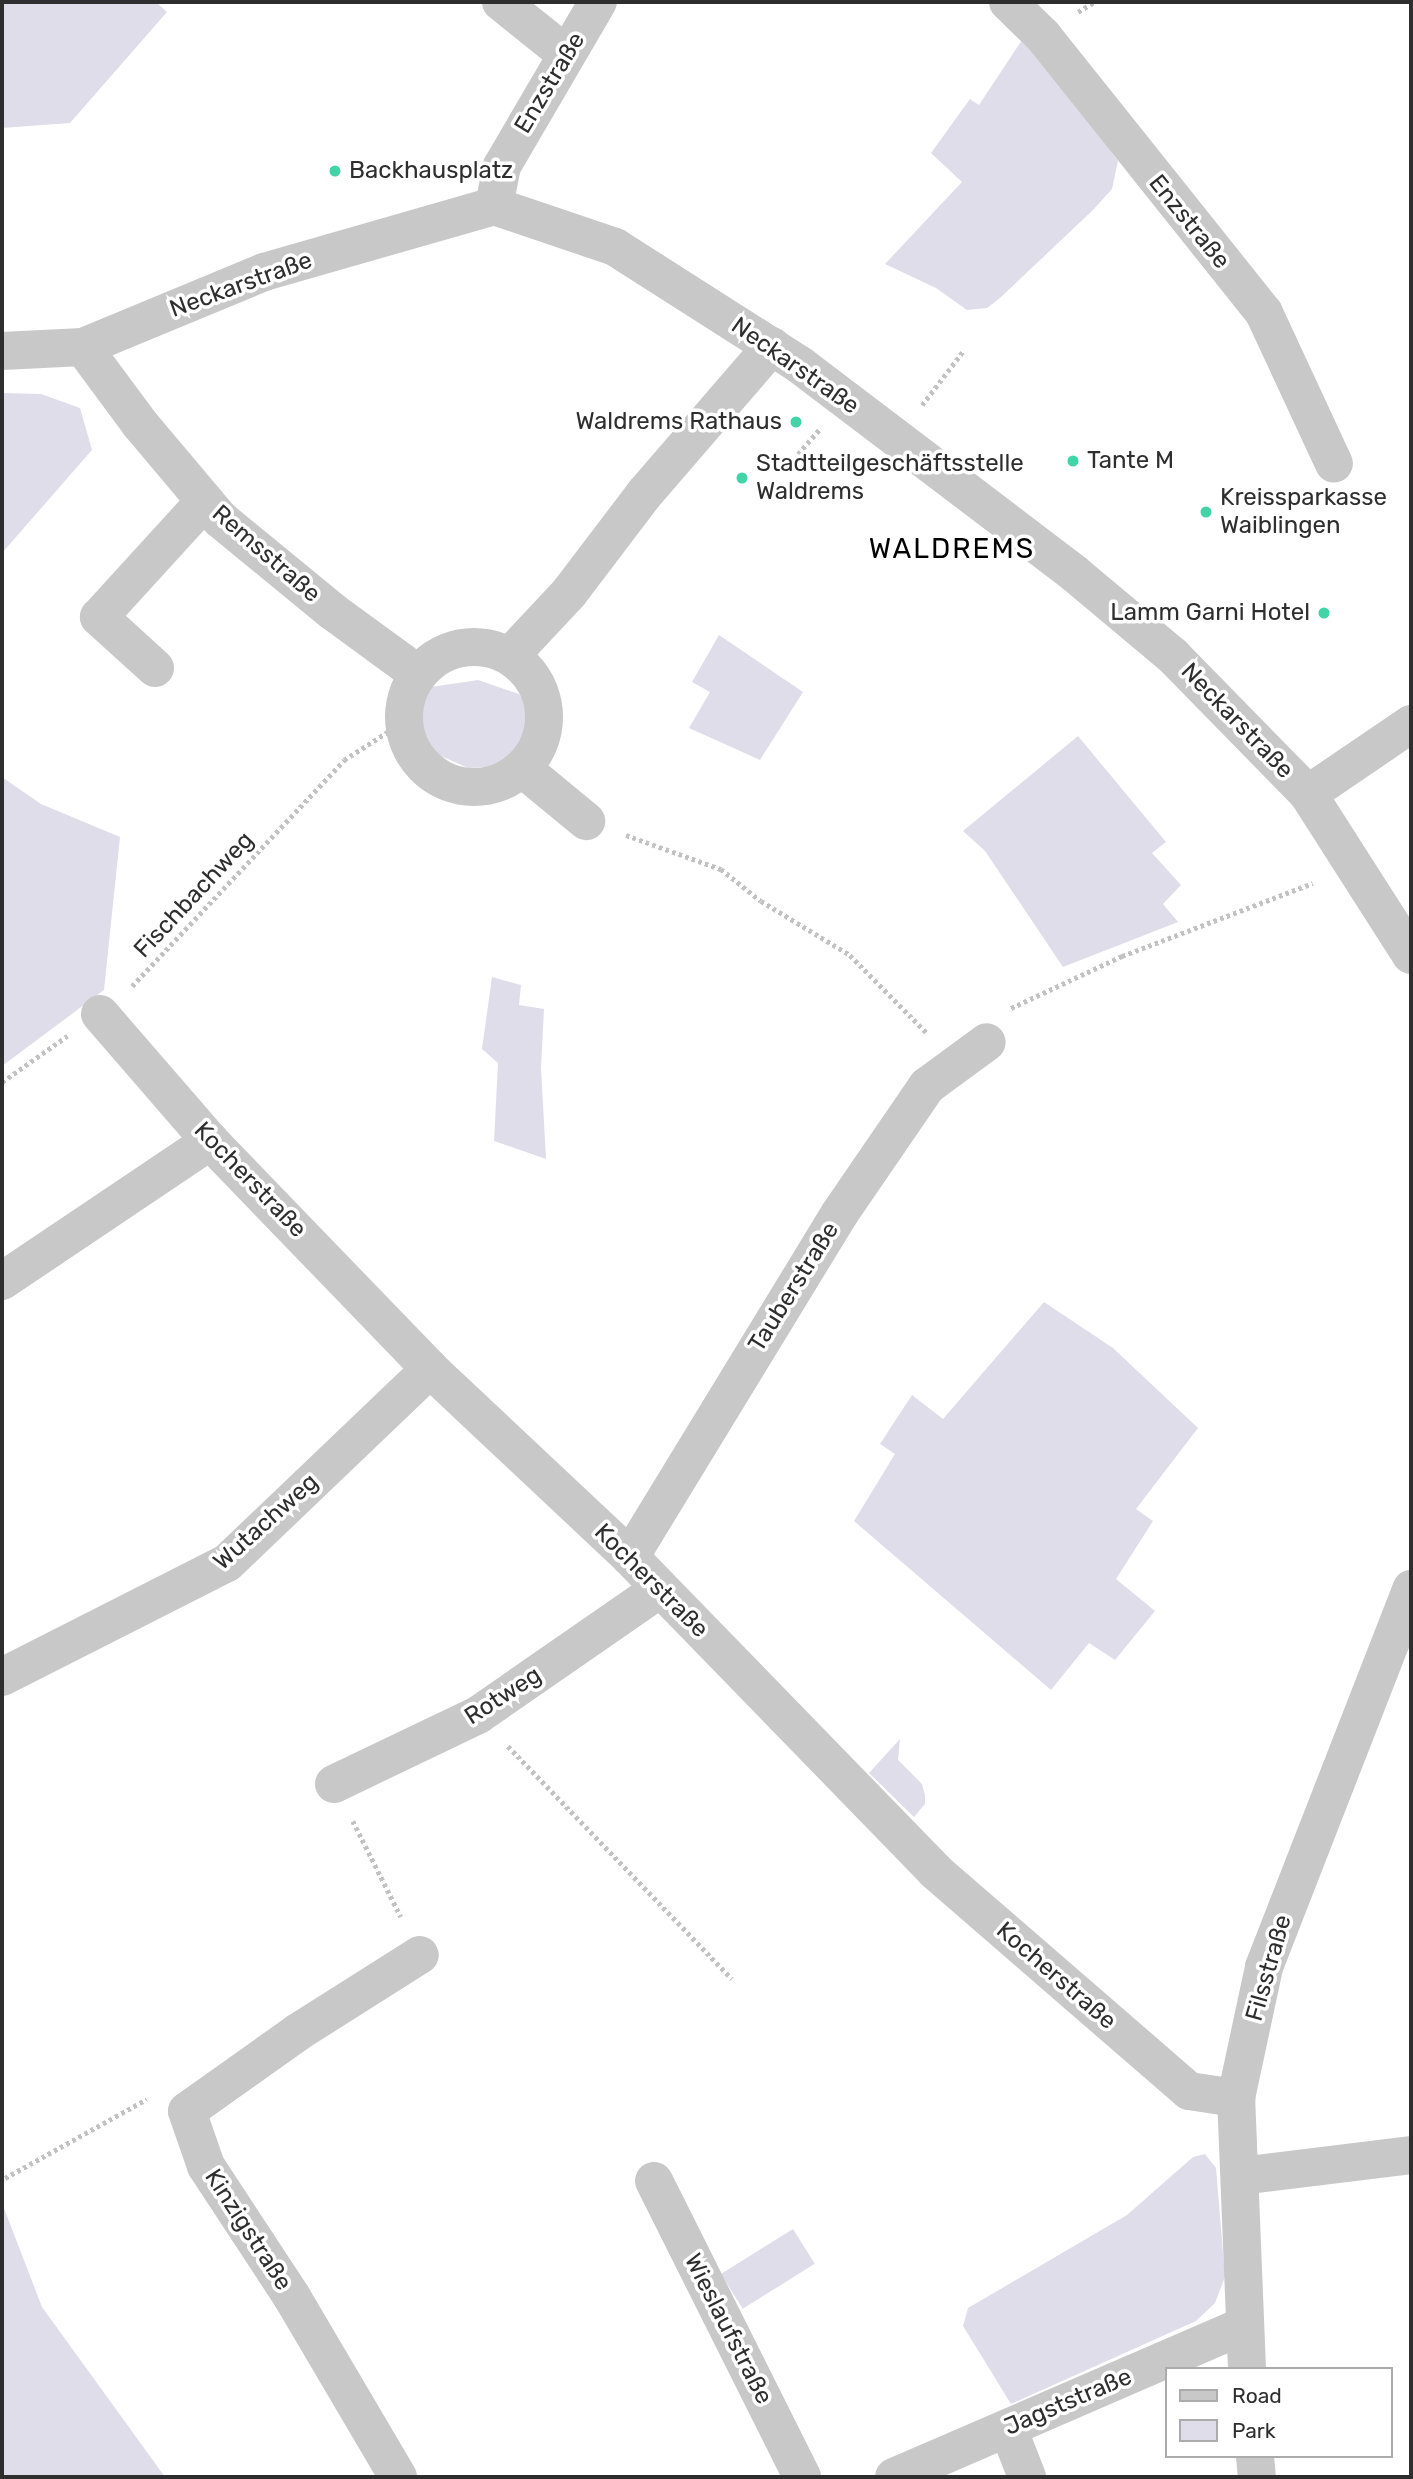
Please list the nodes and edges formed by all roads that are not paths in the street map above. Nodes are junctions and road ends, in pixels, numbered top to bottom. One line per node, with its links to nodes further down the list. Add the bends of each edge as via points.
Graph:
1 (501, 2): 4 (street)
2 (598, 2): 4 (street, Enzstraße)
3 (1008, 2): 9 (street, Enzstraße, via 1043,36 1264,313)
4 (566, 54): 5 (street, Enzstraße, via 502,166)
5 (494, 206): 6 (street, Neckarstraße, via 264,272); 7 (street, Neckarstraße, via 615,247)
6 (83, 346): 8 (street, Neckarstraße); 10 (street, Remsstraße)
7 (772, 346): 11 (street, via 645,493 569,593); 16 (street, Neckarstraße, via 1075,574 1173,656)
8 (2, 351)
9 (1334, 464)
10 (205, 501): 12 (street, via 99,617); 13 (street, Remsstraße, via 220,519 332,611)
11 (510, 656): 13 (street, via 478,646 461,647 430,661); 15 (street, via 538,684 544,706 544,729 537,750)
12 (155, 668)
13 (418, 674): 15 (street, via 409,688 403,722 421,764 460,786 494,784)
14 (1411, 724): 16 (street)
15 (523, 769): 17 (street)
16 (1308, 794): 18 (street, Neckarstraße)
17 (586, 821)
18 (1411, 955)
19 (100, 1014): 21 (street, Kocherstraße)
20 (972, 1053): 24 (street, Tauberstraße, via 927,1086 840,1213)
21 (210, 1141): 22 (street); 23 (street, Kocherstraße)
22 (2, 1281)
23 (430, 1369): 24 (street, Kocherstraße); 27 (street, Wutachweg, via 228,1563)
24 (629, 1557): 25 (street, Kocherstraße)
25 (660, 1589): 28 (street, Rotweg, via 478,1715); 30 (street, Kocherstraße, via 935,1871 1189,2091)
26 (1411, 1589): 30 (street, Filsstraße, via 1264,1967)
27 (2, 1677)
28 (334, 1784)
29 (420, 1955): 38 (street, Kinzigstraße, via 298,2032 187,2111 206,2166 292,2297)
30 (1237, 2098): 32 (street, Filsstraße)
31 (1411, 2155): 32 (street)
32 (1240, 2176): 34 (street, Filsstraße)
33 (654, 2181): 39 (street, Wieslaufstraße)
34 (1243, 2326): 35 (street, Filsstraße); 36 (street, Jagststraße)
35 (1247, 2367)
36 (1008, 2428): 40 (street, Jagststraße); 41 (street)
37 (1255, 2458): 42 (street)
38 (398, 2477)
39 (802, 2477)
40 (894, 2477)
41 (1027, 2477)
42 (1257, 2477)

